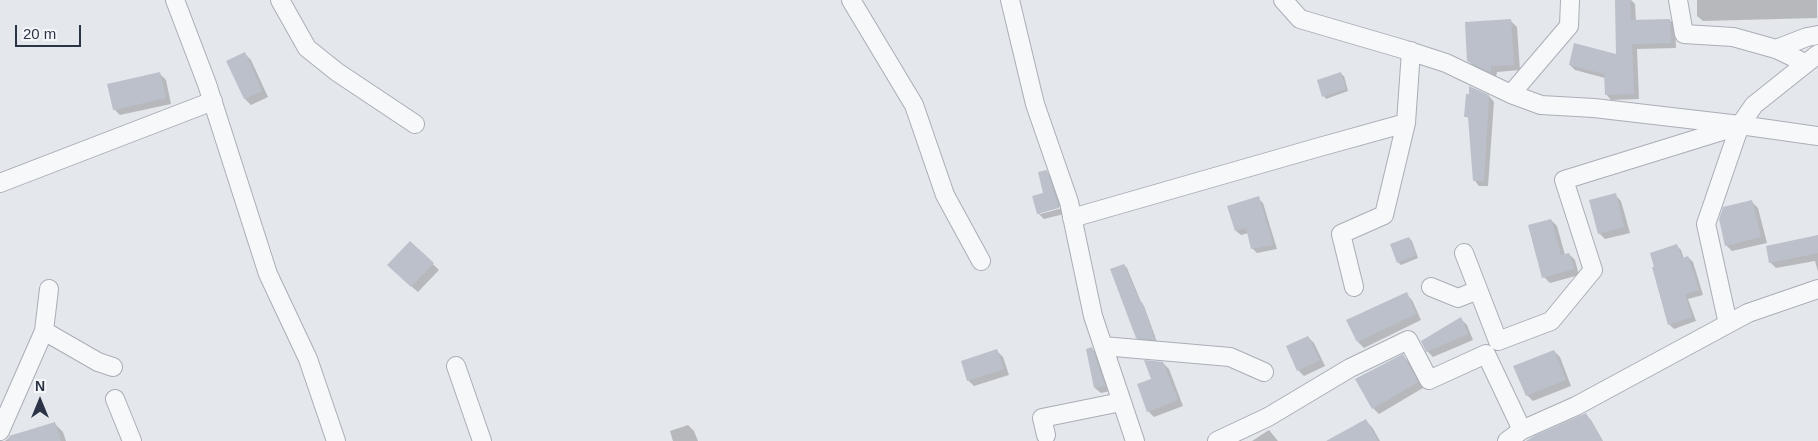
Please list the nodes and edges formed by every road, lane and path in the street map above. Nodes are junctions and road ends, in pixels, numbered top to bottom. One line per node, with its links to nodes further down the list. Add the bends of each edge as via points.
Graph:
1 (175, 0): 13 (street)
2 (280, 0): 15 (street, via 306,48)
3 (851, 0): 21 (street, via 914,105 945,195)
4 (1010, 0): 19 (street, via 1035,104)
5 (1282, 0): 10 (street, via 1300,19)
6 (1570, 0): 12 (street, via 1569,26)
7 (1678, 0): 9 (street, via 1684,34 1733,37)
8 (1818, 35): 9 (street)
9 (1776, 49): 11 (street)
10 (1411, 51): 12 (street, via 1446,63); 14 (street)
11 (1811, 59): 16 (street, via 1754,105)
12 (1510, 94): 16 (street, via 1541,106 1594,108)
13 (213, 102): 18 (street); 41 (street, via 268,274 308,359)
14 (1406, 123): 19 (street); 22 (street, via 1384,215 1341,234)
15 (416, 124)
16 (1740, 125): 17 (street); 27 (street, via 1706,224); 29 (street, via 1564,180 1593,270 1551,322)
17 (1818, 136)
18 (0, 183)
19 (1072, 218): 30 (street, via 1093,316)
20 (1464, 253): 26 (street)
21 (981, 261)
22 (1354, 287)
23 (1431, 287): 26 (street, via 1458,298)
24 (49, 289): 28 (street)
25 (1818, 289): 27 (street, via 1748,313)
26 (1478, 290): 29 (street)
27 (1728, 324): 37 (street, via 1576,406)
28 (44, 331): 33 (street, via 98,362); 38 (street)
29 (1498, 341): 31 (street)
30 (1103, 346): 34 (street, via 1230,357); 36 (street)
31 (1486, 354): 37 (street); 44 (street, via 1428,380 1408,340 1350,368 1268,417)
32 (456, 366): 42 (street)
33 (114, 367)
34 (1264, 372)
35 (114, 399): 40 (street)
36 (1121, 402): 39 (street, via 1042,418); 43 (street)
37 (1522, 430): 45 (street)
38 (0, 431)
39 (1046, 435)
40 (132, 441)
41 (336, 441)
42 (482, 441)
43 (1134, 441)
44 (1217, 441)
45 (1507, 441)

